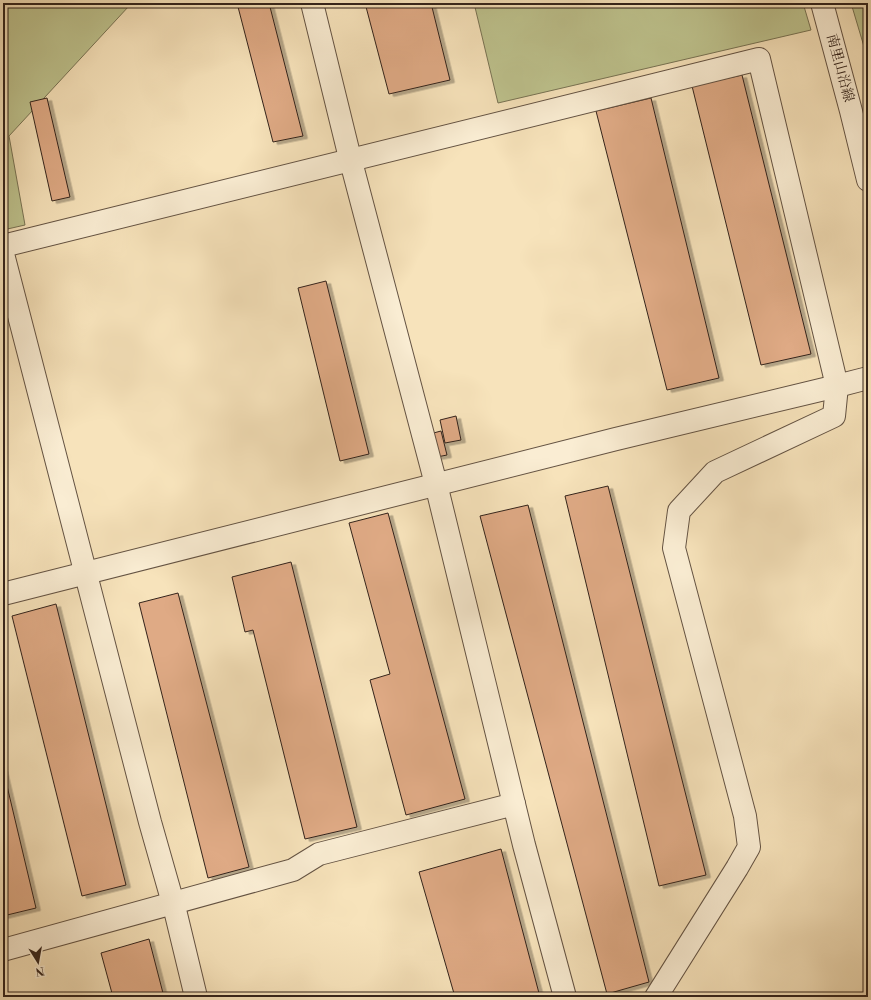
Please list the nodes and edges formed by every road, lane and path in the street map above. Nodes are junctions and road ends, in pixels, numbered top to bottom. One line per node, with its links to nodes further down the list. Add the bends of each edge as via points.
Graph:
1 (312, 3): 3 (street)
2 (822, 3): 4 (street, 南里山沿線)
3 (351, 160): 5 (street); 8 (street, via 759,59); 9 (street)
4 (868, 180)
5 (3, 246)
6 (3, 254): 10 (street)
7 (868, 378): 8 (street)
8 (837, 386): 9 (street); 17 (street, via 834,416 715,472 679,511 674,548 745,816 749,847)
9 (436, 484): 10 (street); 12 (street)
10 (86, 573): 11 (street); 13 (street)
11 (3, 594)
12 (514, 804): 13 (street, via 319,854 293,870); 16 (street)
13 (173, 903): 14 (street); 15 (street)
14 (3, 950)
15 (196, 997)
16 (565, 997)
17 (656, 997)

